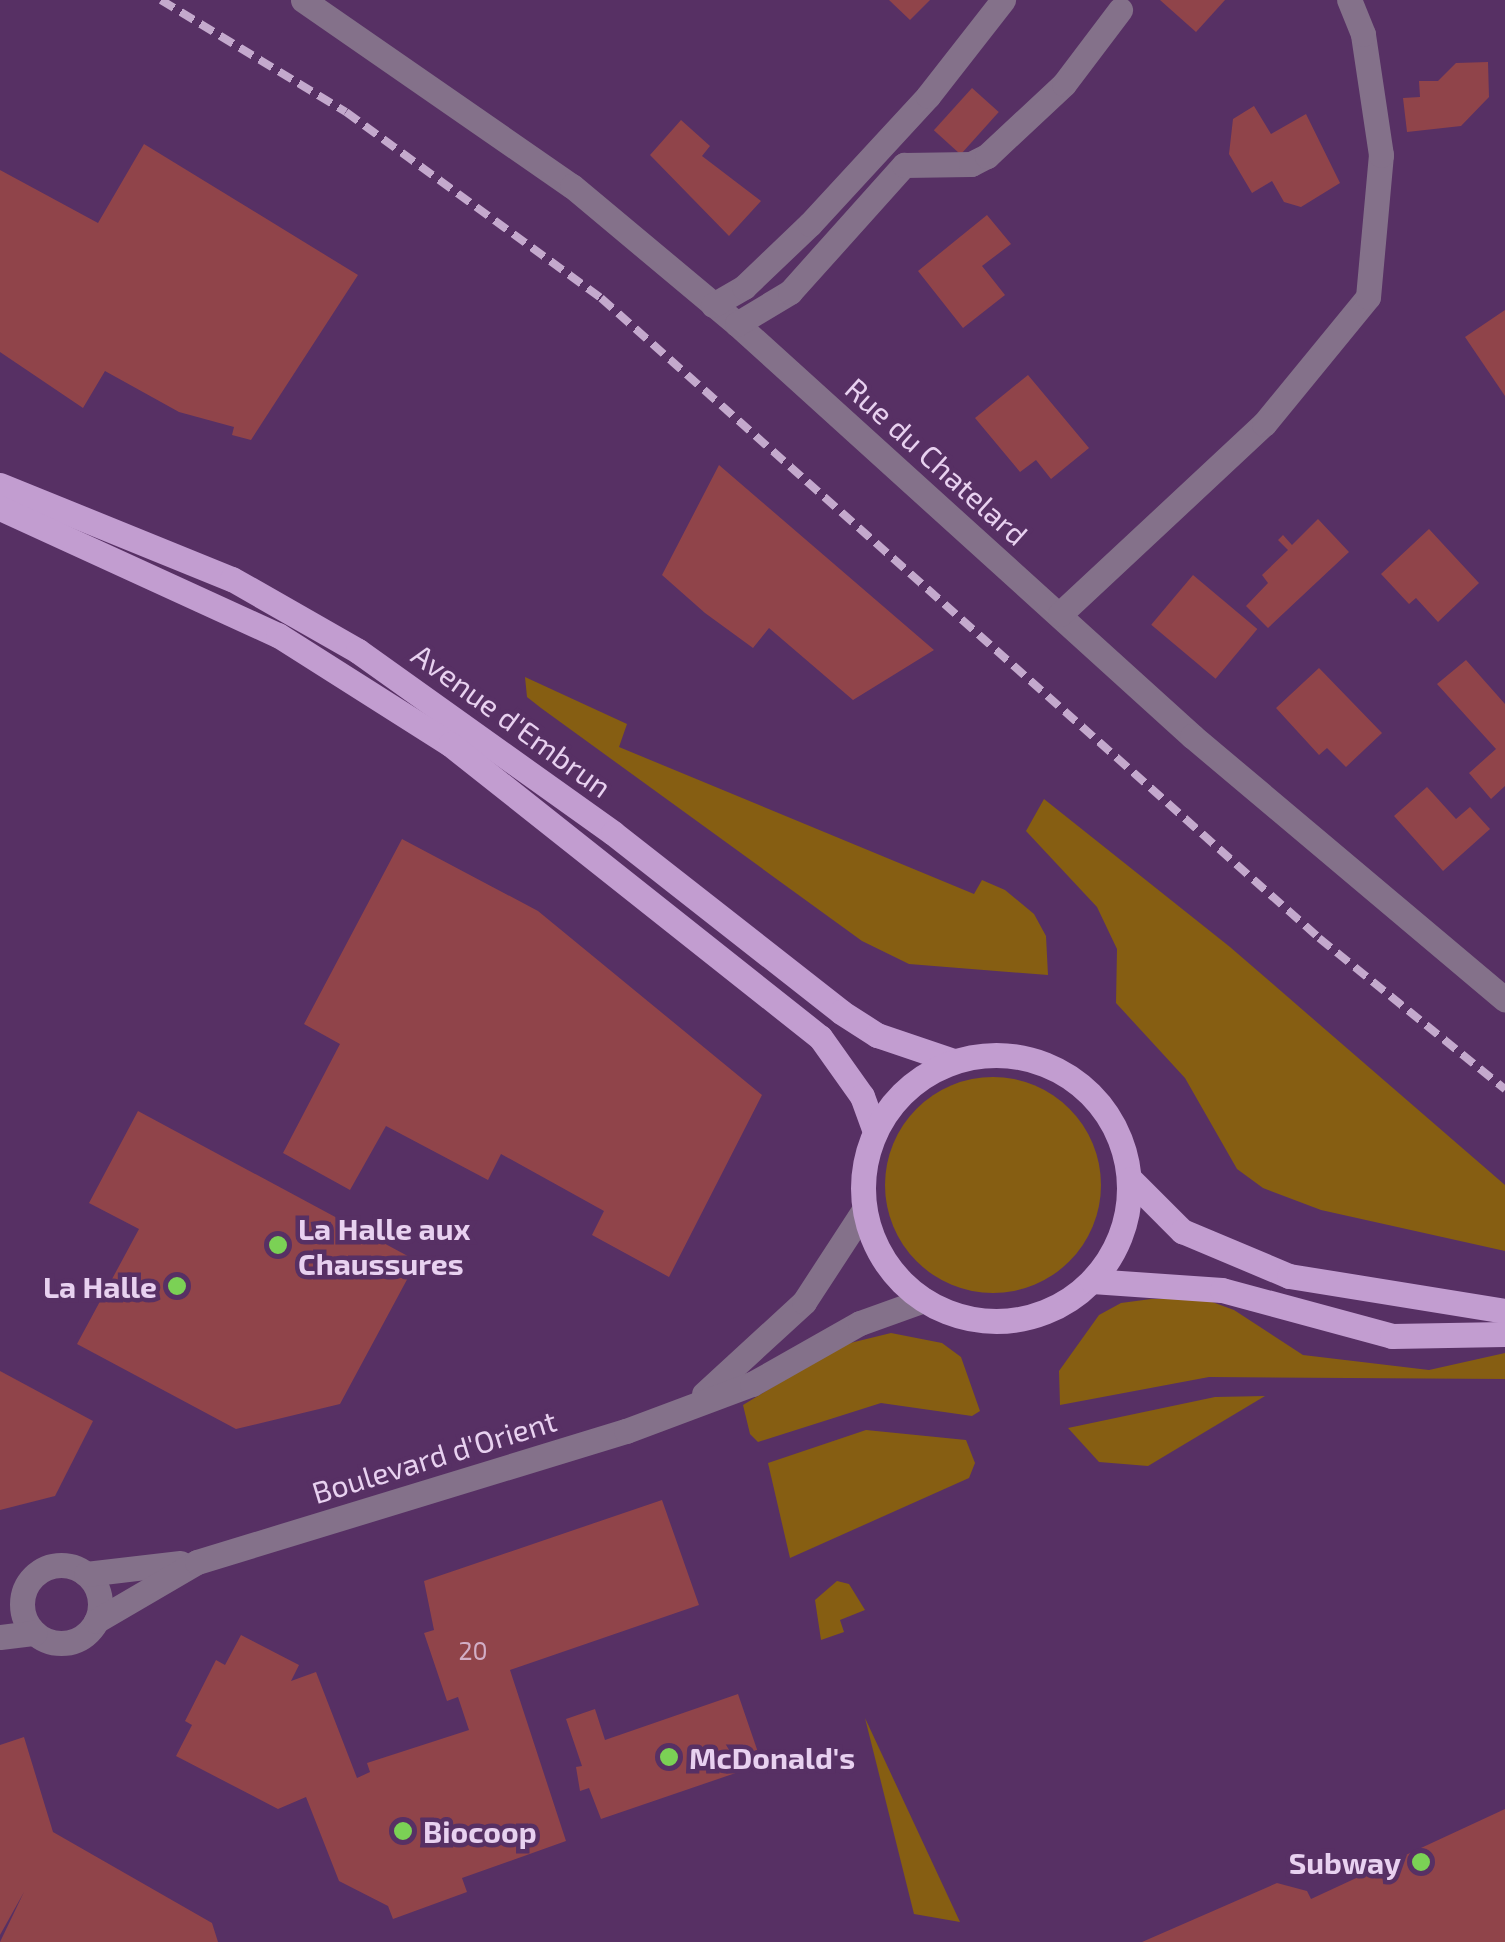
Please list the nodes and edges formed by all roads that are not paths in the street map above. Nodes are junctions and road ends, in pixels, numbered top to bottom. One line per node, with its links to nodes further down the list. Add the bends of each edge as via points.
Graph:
1 (303, 0): 5 (street, Rue du Chatelard, via 572,186)
2 (1003, 0): 5 (street, via 928,96 810,224 744,286)
3 (1349, 0): 9 (street, via 1362,34 1382,155 1368,298 1264,424)
4 (1120, 10): 6 (street, via 1064,84 988,156 970,164 904,165 790,292)
5 (713, 305): 6 (street, Rue du Chatelard)
6 (737, 324): 9 (street, Rue du Chatelard)
7 (0, 485): 11 (main road, Avenue d'Embrun, via 232,579 310,622 465,722 841,1012 877,1034)
8 (0, 508): 12 (main road, Avenue d'Embrun, via 278,635 450,744 820,1037 862,1096)
9 (1060, 614): 10 (street, Rue du Chatelard, via 1192,736)
10 (1505, 1000)
11 (954, 1062): 12 (main road, via 894,1102); 13 (main road, via 1016,1056 1075,1081 1098,1102 1120,1138)
12 (875, 1132): 14 (main road, via 864,1170)
13 (1130, 1180): 15 (main road, via 1127,1216); 17 (main road, via 1182,1232 1288,1276)
14 (864, 1210): 16 (main road, via 885,1261); 19 (street, Boulevard d'Orient, via 804,1302)
15 (1092, 1281): 16 (main road, via 1044,1313 1005,1321 964,1318); 18 (main road, via 1222,1290 1392,1336)
16 (924, 1300): 19 (street, Boulevard d'Orient, via 860,1323 752,1384)
17 (1505, 1311)
18 (1505, 1334)
19 (689, 1407): 20 (street, Boulevard d'Orient)
20 (196, 1562): 21 (street, Boulevard d'Orient); 24 (street, Boulevard d'Orient)
21 (86, 1574): 22 (street, via 50,1566); 24 (street, via 98,1590)
22 (24, 1590): 23 (street); 25 (street, via 22,1614)
23 (0, 1604)
24 (96, 1621): 25 (street, via 68,1642)
25 (36, 1633): 26 (street)
26 (0, 1637)

